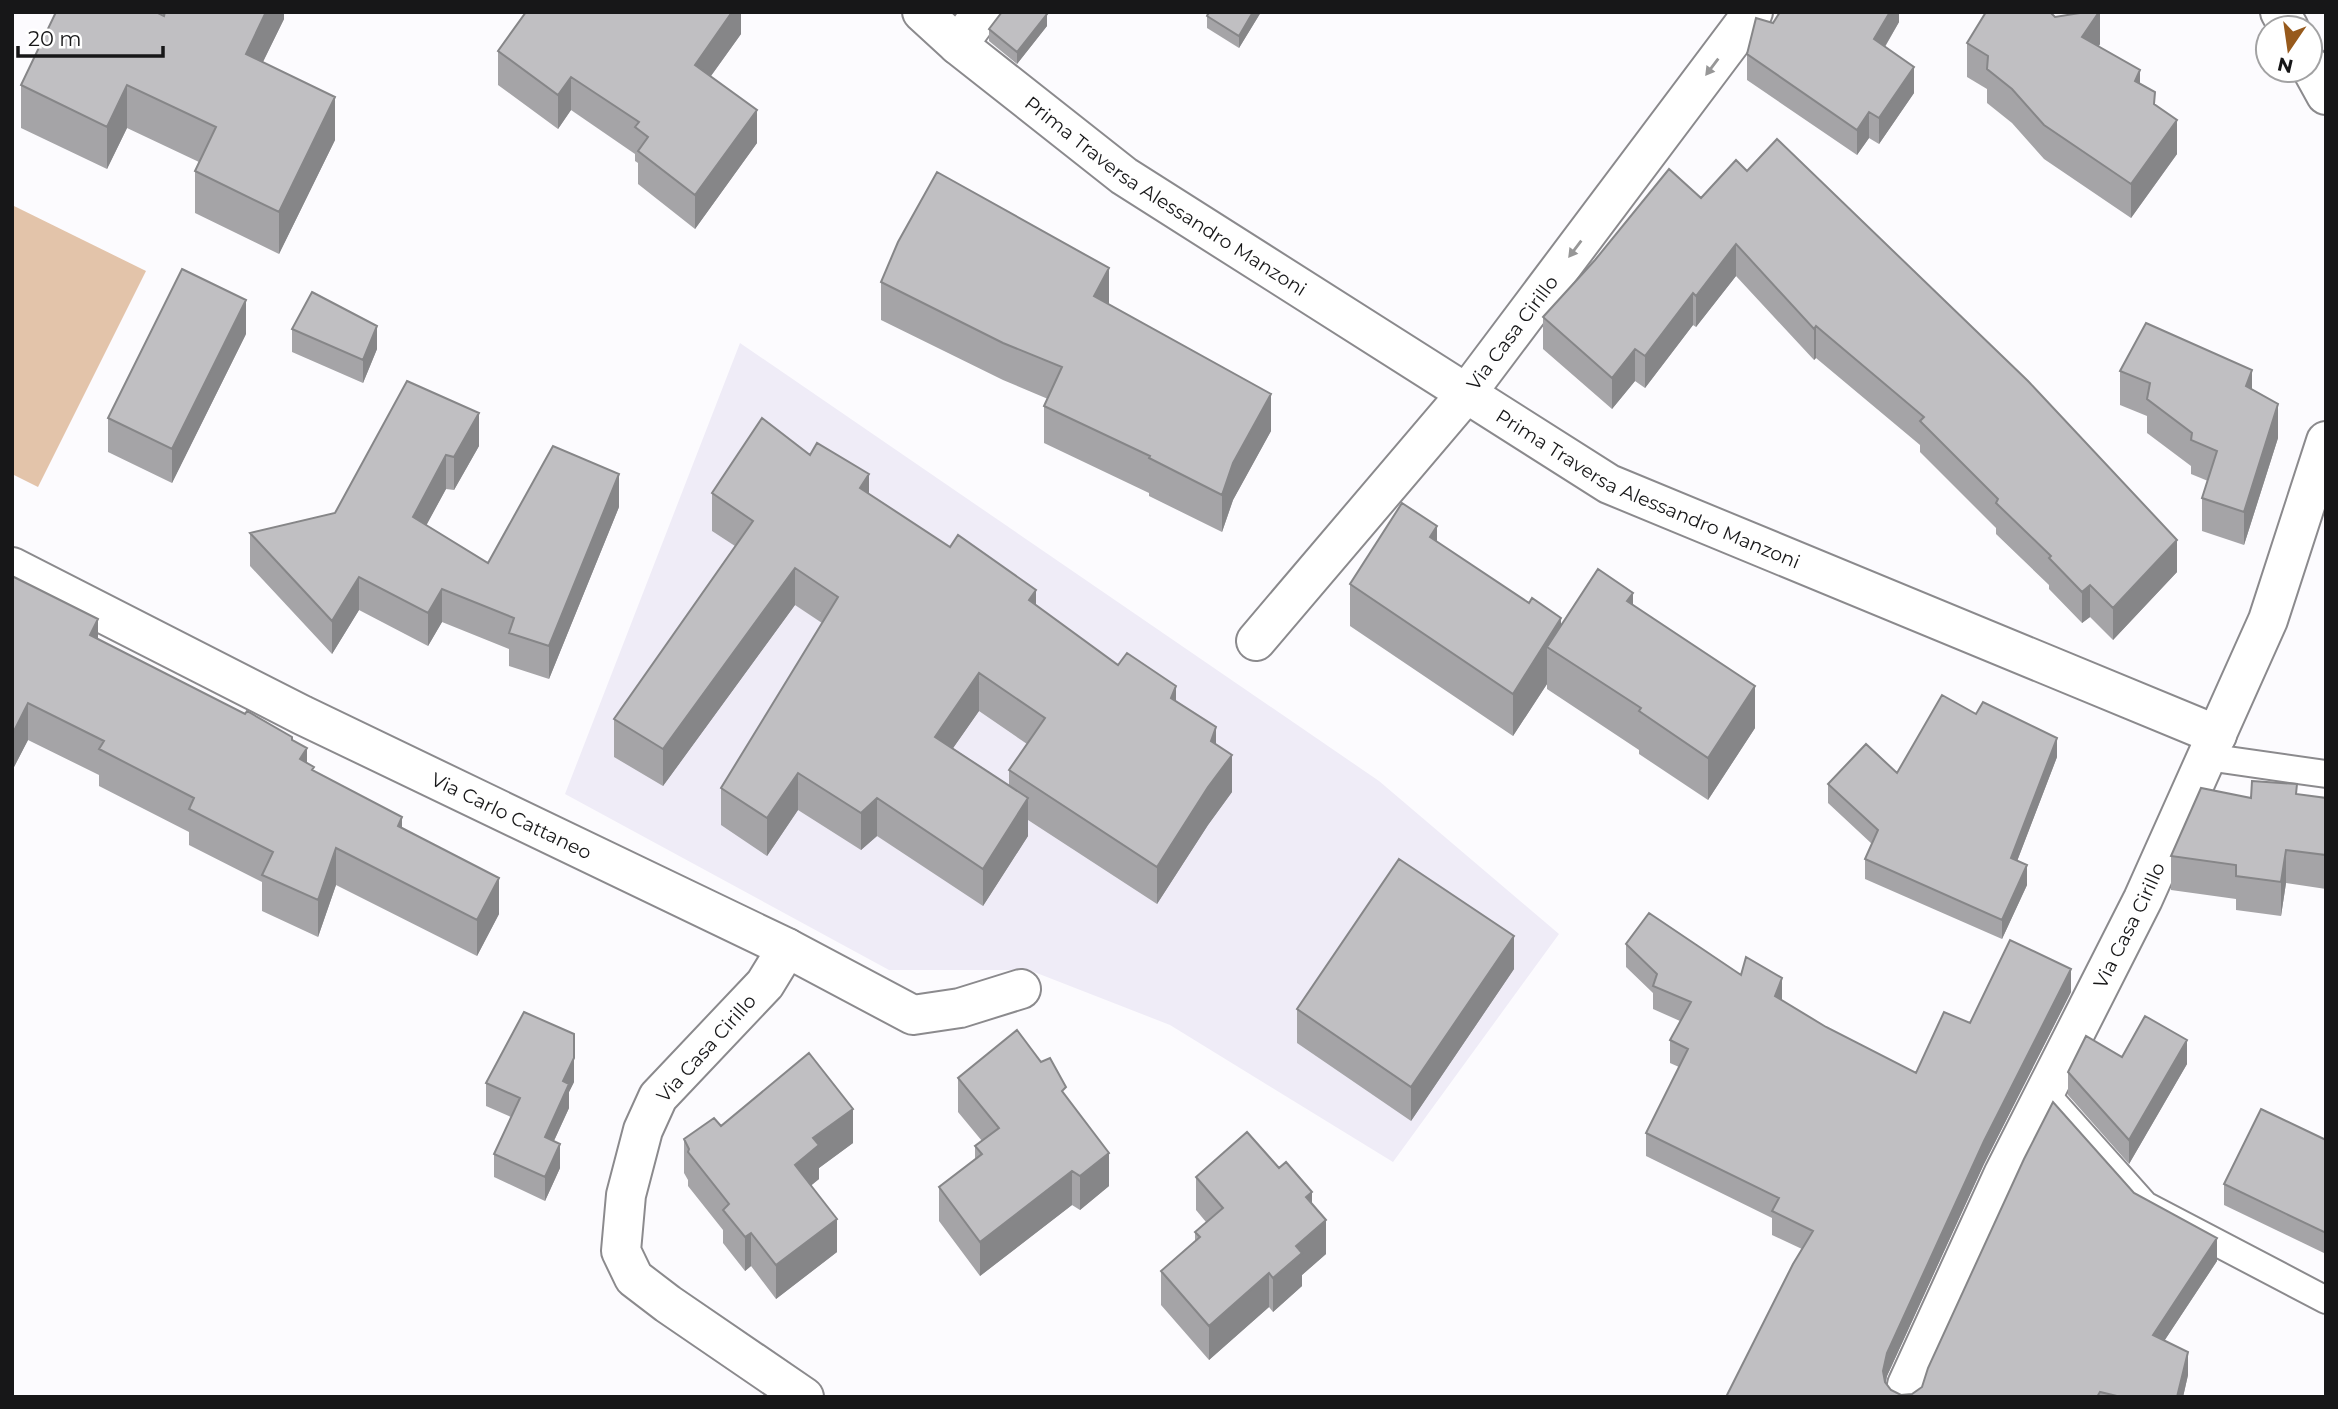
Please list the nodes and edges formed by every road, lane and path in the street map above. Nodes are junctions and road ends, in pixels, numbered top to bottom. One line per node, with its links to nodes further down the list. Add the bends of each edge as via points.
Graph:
1 (922, 12): 4 (street, Prima Traversa Alessandro Manzoni)
2 (982, 12): 4 (street)
3 (1753, 12): 5 (street, Via Casa Cirillo, one-way to 5)
4 (958, 45): 5 (street, Prima Traversa Alessandro Manzoni, via 1124,176)
5 (1466, 394): 8 (street, Via Casa Cirillo); 9 (street, Prima Traversa Alessandro Manzoni, via 1609,484)
6 (2326, 441): 9 (street, Via Casa Cirillo, via 2268,620)
7 (12, 567): 11 (street, Via Carlo Cattaneo, via 302,715)
8 (1256, 641)
9 (2212, 746): 10 (lane); 13 (street, Via Casa Cirillo, via 2143,899)
10 (2326, 774)
11 (787, 948): 12 (street, Via Carlo Cattaneo, via 913,1015 960,1008); 15 (street, Via Casa Cirillo, via 765,984 658,1097 643,1130 626,1195 621,1251 634,1278)
12 (1021, 989)
13 (2045, 1093): 14 (lane, via 2145,1205); 16 (street, Via Casa Cirillo, via 2004,1173)
14 (2326, 1300)
15 (804, 1397)
16 (1905, 1397)

